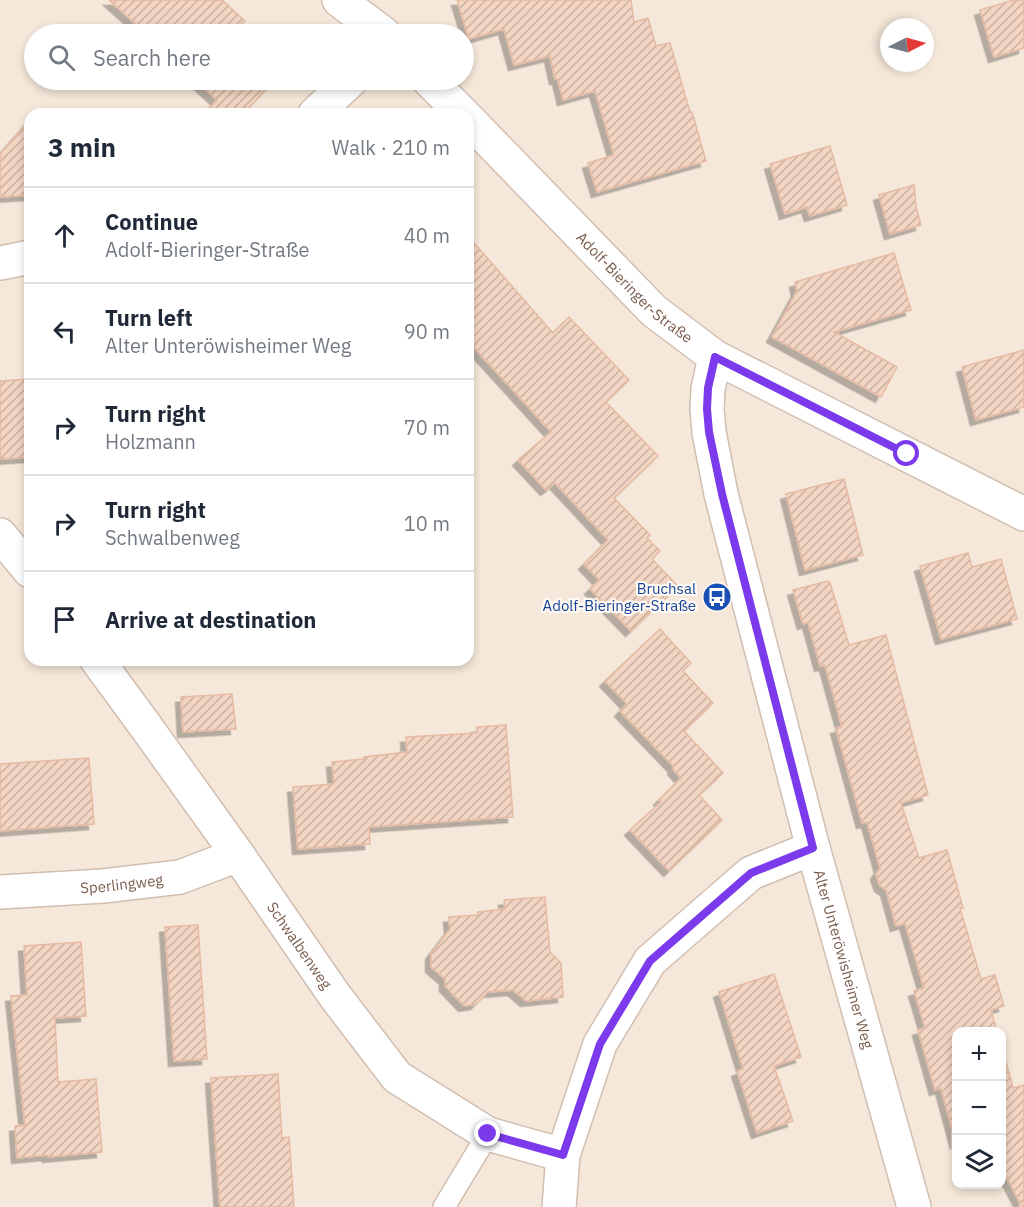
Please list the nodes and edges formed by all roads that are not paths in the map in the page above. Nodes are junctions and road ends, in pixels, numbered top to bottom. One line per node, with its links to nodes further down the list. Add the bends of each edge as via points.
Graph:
1 (339, 0): 3 (street)
2 (381, 0): 4 (street)
3 (371, 24)
4 (387, 24)
5 (340, 90): 7 (street)
6 (439, 90): 8 (street)
7 (321, 108)
8 (457, 108)
9 (474, 125): 12 (street, Adolf-Bieringer-Straße, via 654,311)
10 (24, 258): 11 (street)
11 (0, 263)
12 (715, 357): 13 (street, Adolf-Bieringer-Straße); 17 (street, Alter Unteröwisheimer Weg, via 707,409 717,473)
13 (1024, 514)
14 (0, 535): 15 (street)
15 (24, 564)
16 (100, 666): 18 (street, Schwalbenweg)
17 (813, 848): 21 (street, via 751,873 650,961 600,1044); 24 (street, Alter Unteröwisheimer Weg)
18 (238, 855): 19 (street, Sperlingweg, via 180,877); 20 (street, Schwalbenweg, via 335,996 397,1077)
19 (0, 892)
20 (488, 1134): 21 (street, Schwalbenweg); 22 (lane)
21 (563, 1155): 23 (street)
22 (444, 1207)
23 (559, 1207)
24 (914, 1207)

